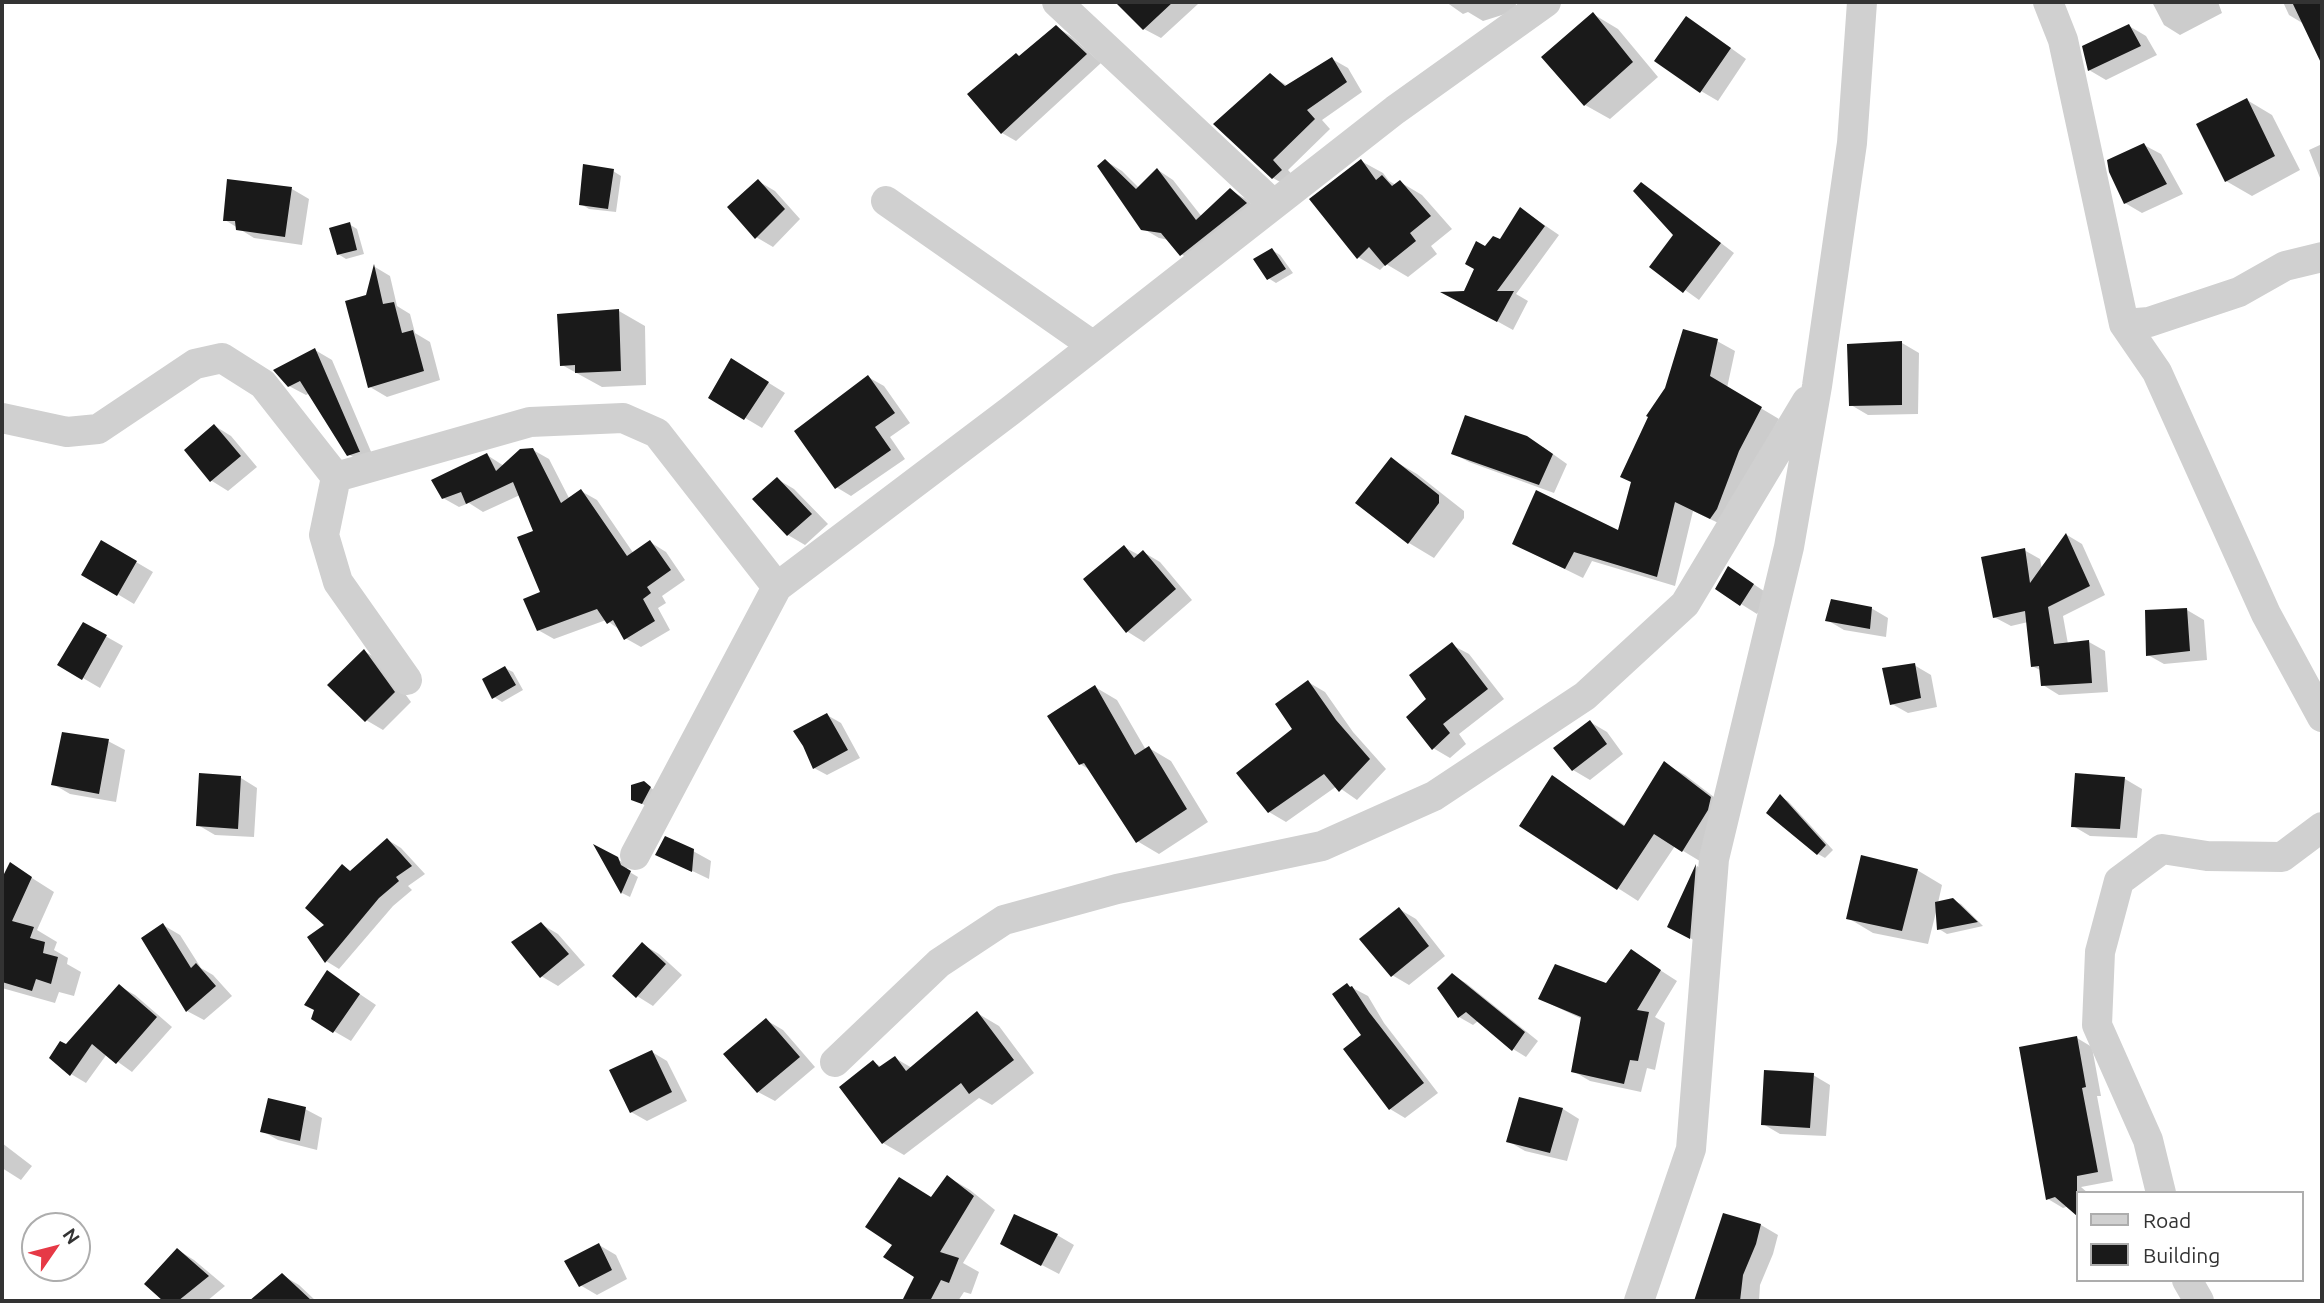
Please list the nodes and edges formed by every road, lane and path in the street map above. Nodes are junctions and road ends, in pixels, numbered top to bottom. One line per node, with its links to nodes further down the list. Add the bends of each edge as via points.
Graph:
1 (1057, 2): 6 (street)
2 (1546, 2): 6 (street)
3 (1862, 2): 10 (street, via 1852,143)
4 (2048, 2): 8 (street, via 2063,40)
5 (886, 201): 9 (street)
6 (1273, 204): 9 (street)
7 (2322, 257): 8 (street, via 2285,266 2239,292 2149,322)
8 (2124, 324): 15 (street, via 2157,372 2266,614)
9 (1091, 345): 13 (street)
10 (1817, 386): 18 (street, via 1685,604 1585,696 1434,796 1322,846 1116,889 1003,920 939,963); 21 (street, via 1789,547 1714,859 1691,1149)
11 (2, 418): 12 (street, via 67,432 98,429 195,364 222,359 263,384)
12 (335, 477): 13 (street, via 530,422 623,418 657,433); 14 (street, via 324,535 338,582)
13 (777, 587): 17 (street)
14 (407, 680)
15 (2322, 717)
16 (2322, 827): 19 (street, via 2282,857 2207,856 2162,849 2119,881 2099,952 2097,1025 2148,1140)
17 (635, 855)
18 (835, 1062)
19 (2161, 1191)
20 (2188, 1282): 22 (street)
21 (1639, 1301)
22 (2199, 1301)

